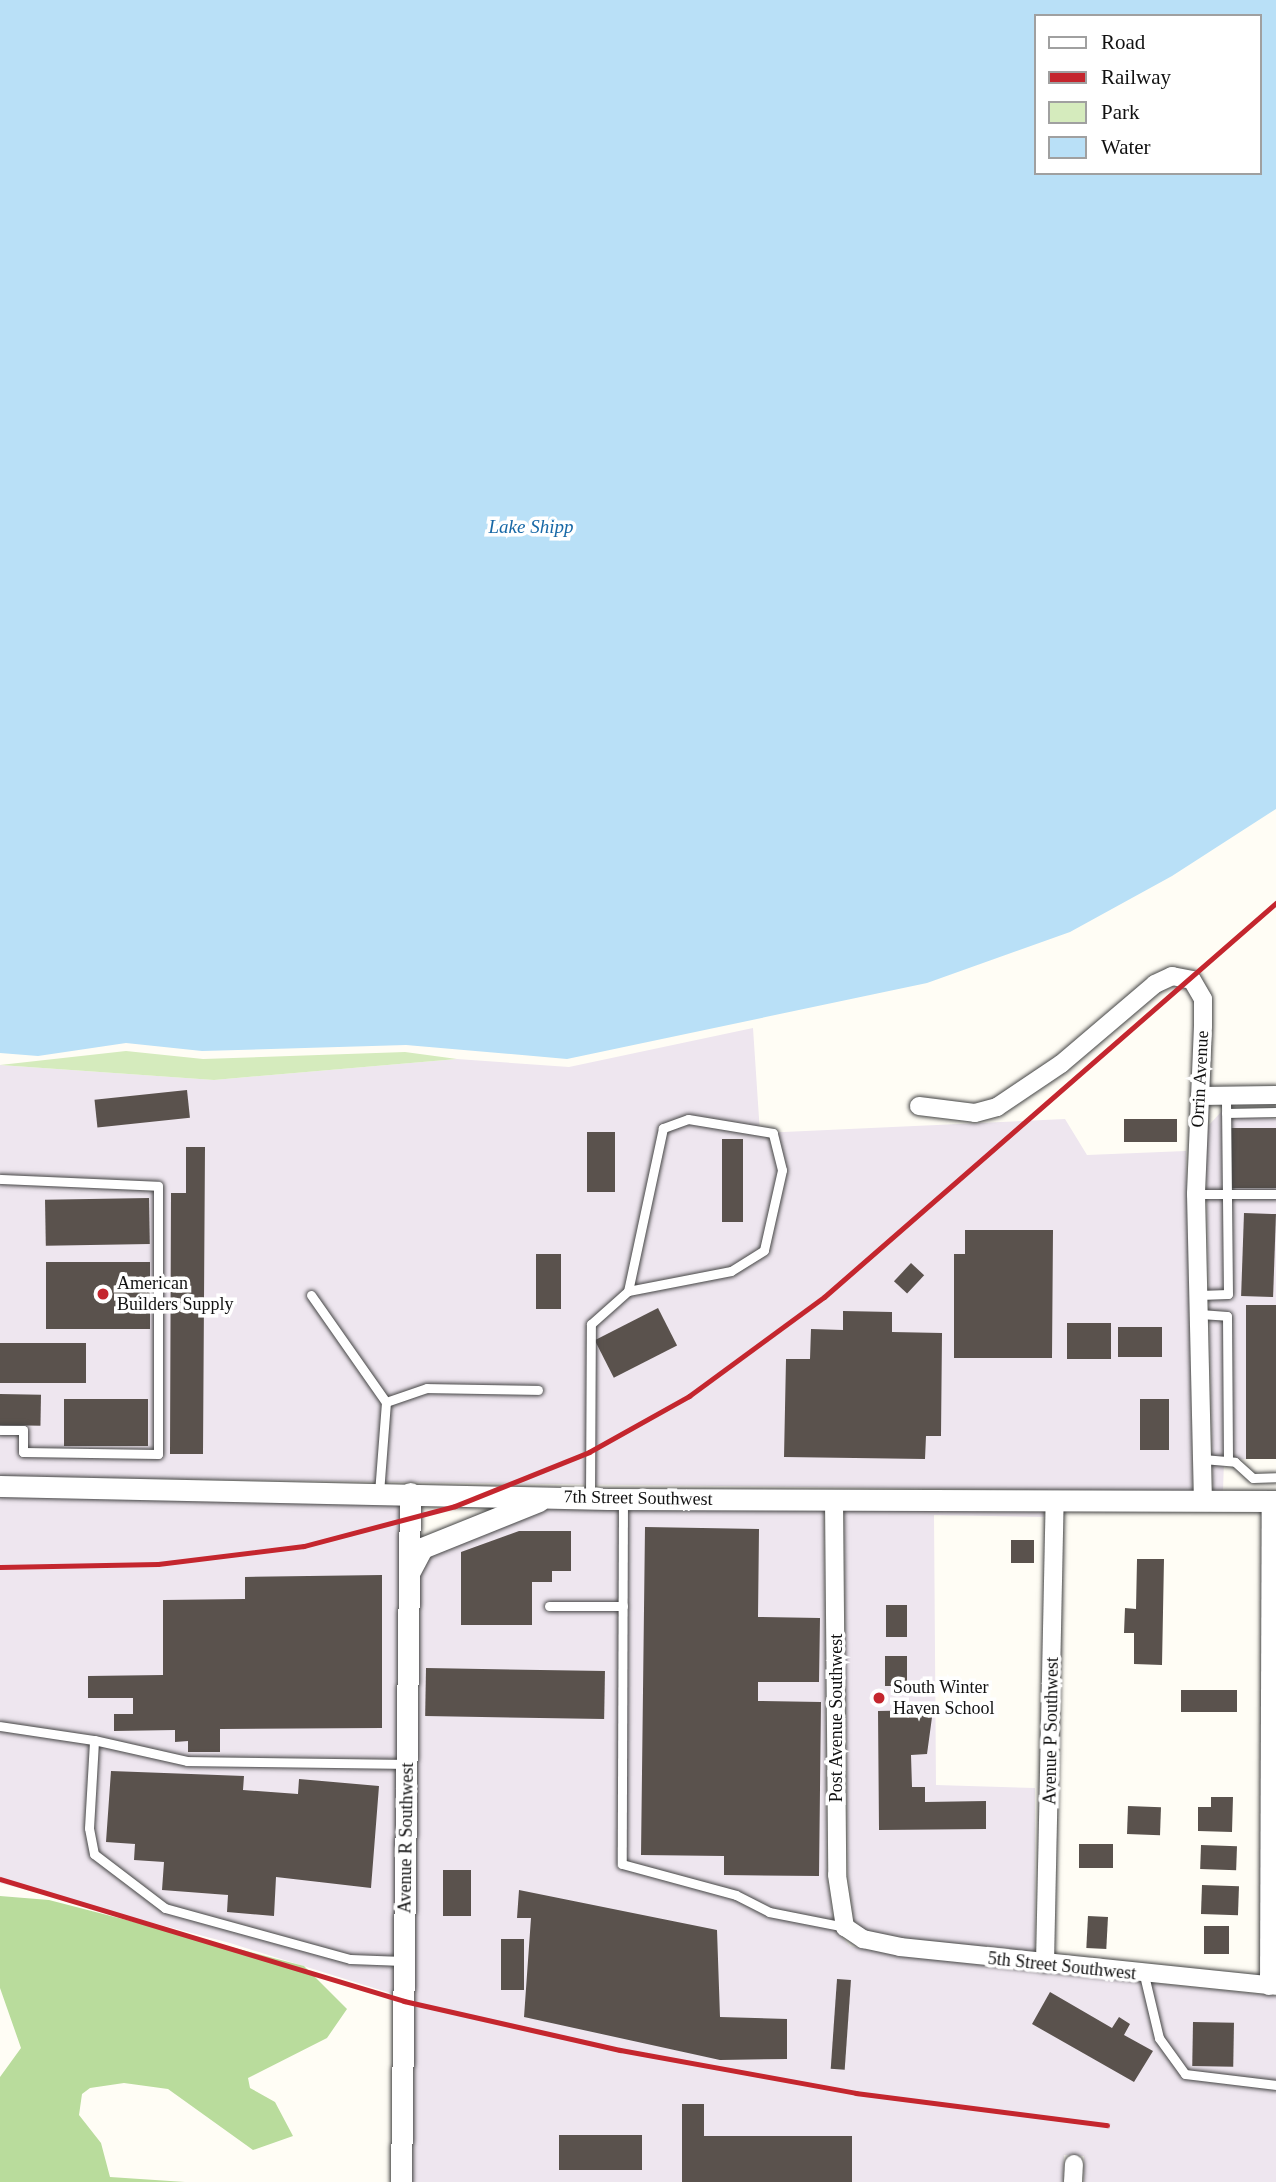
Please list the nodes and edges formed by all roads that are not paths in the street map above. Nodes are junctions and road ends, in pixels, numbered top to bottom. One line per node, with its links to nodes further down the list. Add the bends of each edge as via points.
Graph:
1 (1276, 1095): 3 (street)
2 (1200, 1096): 3 (street); 4 (street, Orrin Avenue, via 1203,999 1192,980 1172,976 997,1107 975,1112); 7 (street, Orrin Avenue)
3 (1226, 1104): 5 (lane); 8 (lane)
4 (919, 1106)
5 (1276, 1112)
6 (0, 1179): 16 (lane, via 158,1186 158,1454 23,1452 23,1430)
7 (1196, 1194): 8 (lane); 12 (street, Orrin Avenue)
8 (1227, 1194): 9 (lane); 12 (lane, via 1228,1294)
9 (1276, 1194)
10 (628, 1291): 10 (lane, via 731,1271 764,1250 782,1170 773,1133 688,1119 663,1128); 24 (lane, via 591,1324)
11 (311, 1295): 15 (lane)
12 (1199, 1295): 13 (street, Orrin Avenue)
13 (1200, 1314): 17 (street, Orrin Avenue); 18 (lane, via 1227,1316)
14 (538, 1390): 15 (lane, via 427,1388)
15 (386, 1402): 21 (lane)
16 (0, 1430)
17 (1203, 1459): 18 (lane); 28 (street, Orrin Avenue)
18 (1228, 1461): 19 (lane, via 1253,1478)
19 (1276, 1478)
20 (0, 1486): 21 (street, 7th Street Southwest)
21 (379, 1493): 22 (street, 7th Street Southwest)
22 (410, 1493): 23 (street, 7th Street Southwest); 31 (street, Avenue R Southwest)
23 (549, 1497): 24 (street, 7th Street Southwest); 31 (street, via 422,1548)
24 (590, 1498): 25 (street, 7th Street Southwest)
25 (623, 1499): 26 (street, 7th Street Southwest); 33 (lane)
26 (834, 1500): 27 (street, 7th Street Southwest); 38 (street, Post Avenue Southwest, via 837,1875)
27 (1055, 1500): 28 (street, 7th Street Southwest); 40 (street, Avenue P Southwest)
28 (1203, 1501): 29 (street, 7th Street Southwest)
29 (1274, 1502): 30 (street)
30 (1273, 1550): 34 (street)
31 (410, 1571): 37 (street, Avenue R Southwest)
32 (549, 1606): 33 (lane)
33 (623, 1606): 38 (lane, via 622,1864 736,1895 769,1912)
34 (1273, 1628): 42 (street)
35 (0, 1726): 36 (lane)
36 (94, 1740): 37 (lane, via 187,1761); 39 (lane, via 89,1828 94,1854 131,1887 165,1908 350,1959)
37 (407, 1764): 39 (street, Avenue R Southwest)
38 (848, 1930): 40 (street, 5th Street Southwest, via 901,1947)
39 (404, 1962): 44 (street, Avenue R Southwest)
40 (1045, 1963): 41 (street, 5th Street Southwest)
41 (1144, 1975): 42 (street, 5th Street Southwest); 43 (lane, via 1159,2038 1185,2074)
42 (1272, 1986)
43 (1276, 2085)
44 (401, 2182)

